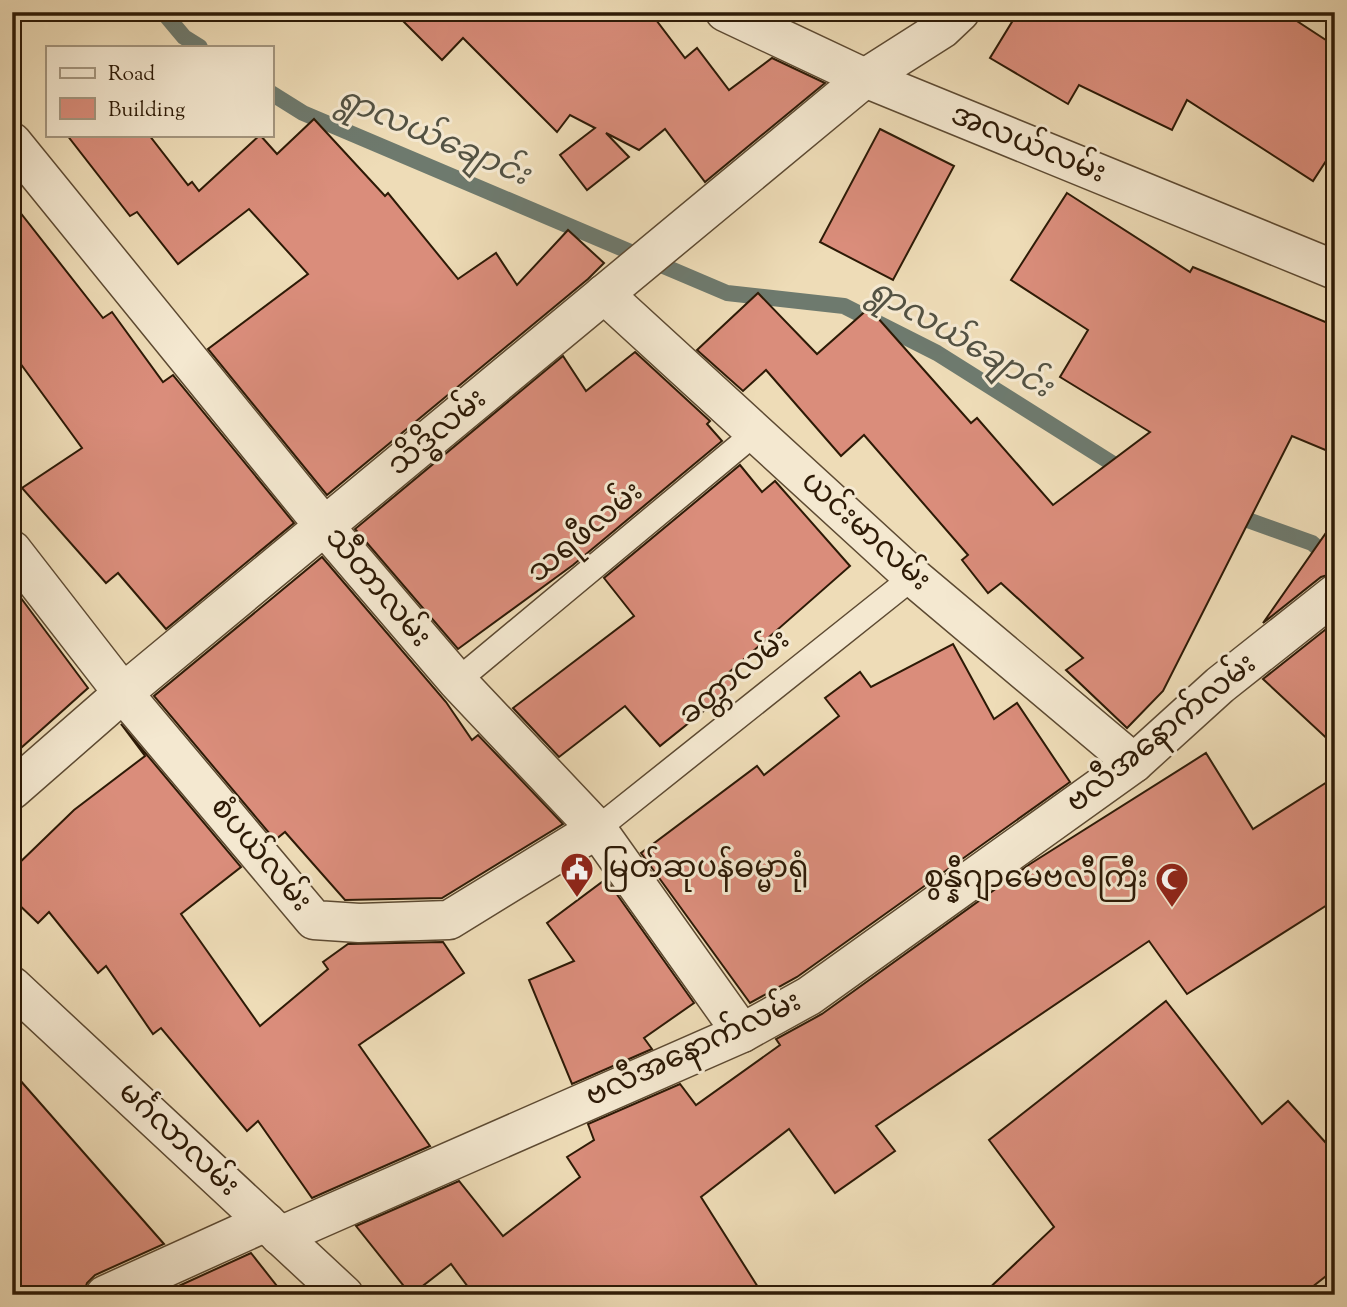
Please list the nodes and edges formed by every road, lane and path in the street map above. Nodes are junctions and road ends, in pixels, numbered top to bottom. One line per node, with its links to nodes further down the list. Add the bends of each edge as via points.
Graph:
1 (725, 12): 3 (street, အလယ်လမ်း)
2 (960, 12): 3 (street, သိဒ္ဓိလမ်း, via 942,29)
3 (865, 78): 5 (street, အလယ်လမ်း); 6 (street, သိဒ္ဓိလမ်း)
4 (12, 142): 8 (street, သီတာလမ်း)
5 (1335, 270)
6 (604, 294): 7 (street, ယင်းမာလမ်း); 8 (street, သိဒ္ဓိလမ်း)
7 (755, 433): 10 (street, ယင်းမာလမ်း); 12 (lane, သရဖီလမ်း)
8 (325, 527): 12 (street, သီတာလမ်း); 13 (street, သိဒ္ဓိလမ်း)
9 (12, 550): 13 (street, စံပယ်လမ်း)
10 (913, 577): 14 (street, ယင်းမာလမ်း); 16 (lane, ခတ္တာလမ်း)
11 (1335, 594): 14 (street, ဗလီအနောက်လမ်း, via 1220,685)
12 (457, 681): 16 (street, သီတာလမ်း)
13 (123, 693): 15 (street, သိဒ္ဓိလမ်း); 16 (street, စံပယ်လမ်း, via 314,920 449,920)
14 (1134, 763): 18 (street, ဗလီအနောက်လမ်း, via 809,996)
15 (12, 790)
16 (597, 829): 18 (street, သီတာလမ်း)
17 (12, 986): 19 (street, မင်္ဂလာလမ်း)
18 (742, 1033): 19 (street, ဗလီအနောက်လမ်း)
19 (273, 1229): 20 (street, ဗလီအနောက်လမ်း); 21 (street, မင်္ဂလာလမ်း)
20 (105, 1295)
21 (344, 1295)

